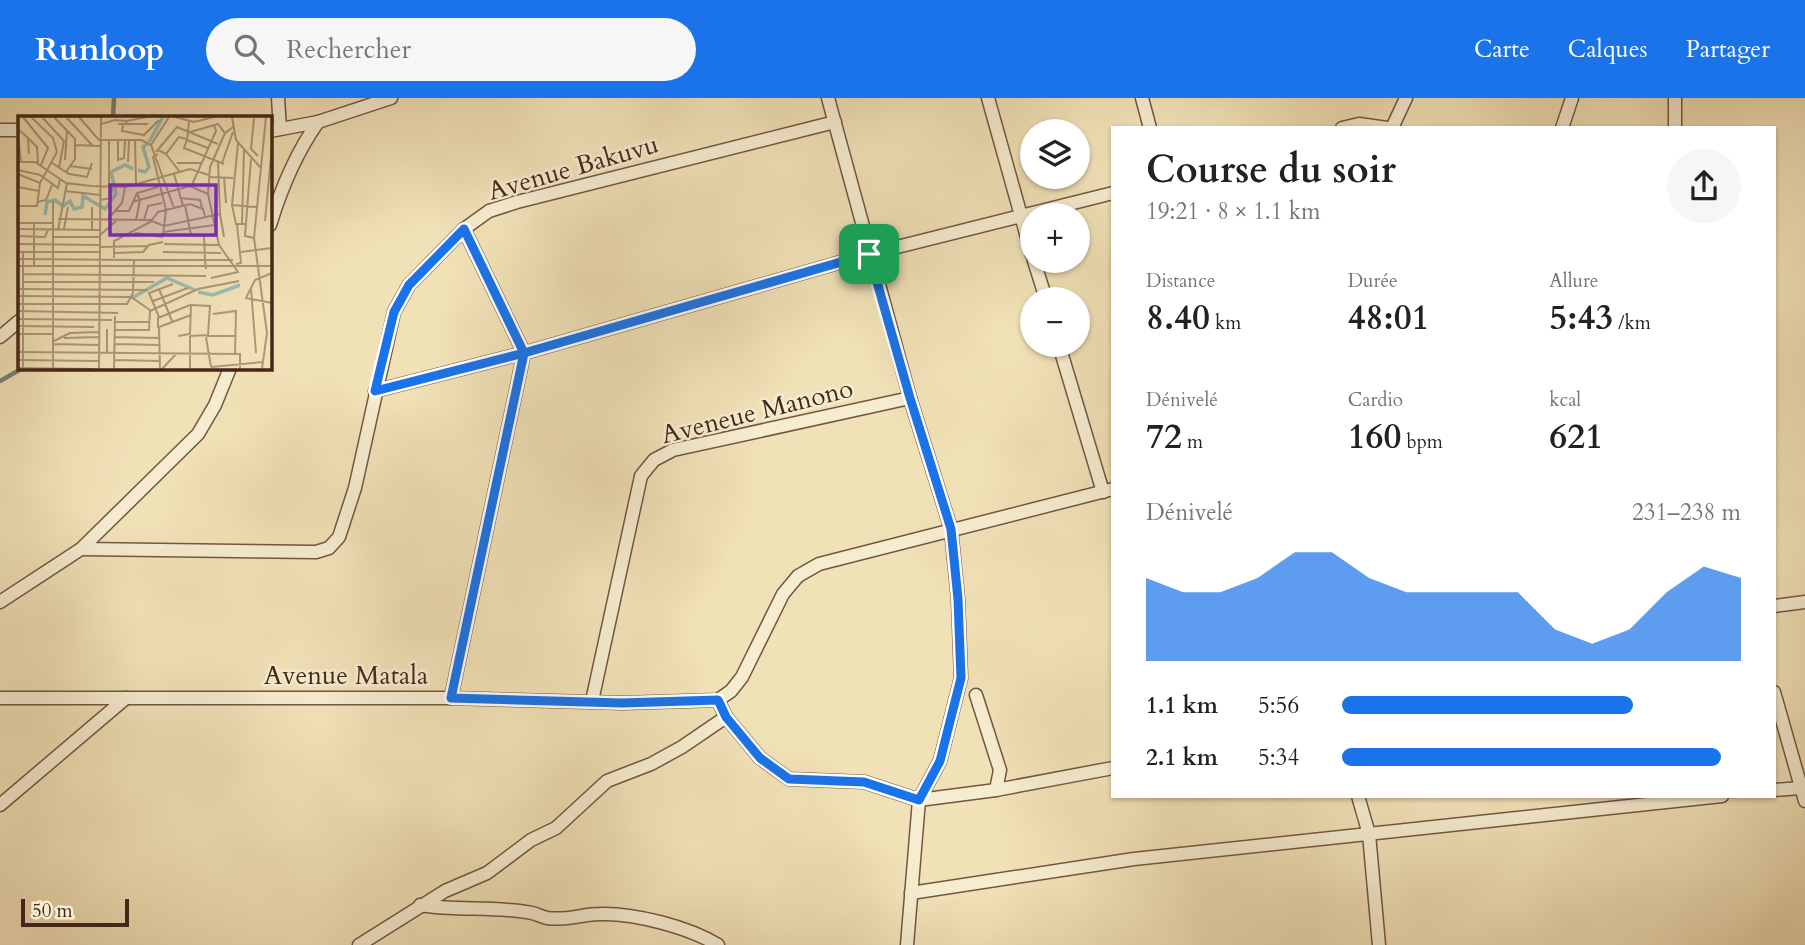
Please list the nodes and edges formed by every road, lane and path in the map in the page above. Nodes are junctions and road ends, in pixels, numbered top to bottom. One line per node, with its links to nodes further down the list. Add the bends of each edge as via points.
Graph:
1 (278, 98): 19 (street)
2 (391, 98): 9 (street)
3 (828, 98): 10 (street)
4 (988, 98): 22 (street)
5 (1142, 98): 11 (street)
6 (1406, 98): 14 (street)
7 (1572, 98): 15 (street)
8 (1675, 98): 16 (street)
9 (317, 121): 19 (street); 24 (street, via 288,175)
10 (835, 122): 25 (street, Avenue Bakuvu, via 517,202 489,211); 26 (street)
11 (1149, 126)
12 (1350, 126): 13 (street)
13 (1373, 126)
14 (1393, 126)
15 (1563, 126)
16 (1675, 126)
17 (0, 130): 18 (street)
18 (18, 130)
19 (274, 130)
20 (1111, 194): 21 (street)
21 (1075, 203)
22 (1020, 213)
23 (1020, 217): 26 (street)
24 (271, 222)
25 (464, 229): 29 (street); 32 (street, Avenue Bakuvu, via 409,285 394,312)
26 (869, 254): 29 (street); 33 (street)
27 (18, 322): 28 (street)
28 (0, 337)
29 (524, 353): 32 (street); 43 (street)
30 (1063, 357): 34 (street)
31 (230, 369): 36 (street, via 198,433)
32 (375, 391): 36 (street, Avenue Bakuvu, via 355,488 340,537 329,548 316,552)
33 (910, 398): 35 (street); 46 (street, Aveneue Manono, via 673,450 654,460 641,476)
34 (1108, 490): 35 (street)
35 (951, 529): 45 (street, via 819,565 798,576 783,594 742,677); 54 (street, via 961,678 940,761)
36 (81, 549): 37 (street)
37 (0, 602)
38 (1805, 602): 39 (street)
39 (1776, 606)
40 (976, 695): 50 (street, via 1000,770)
41 (0, 698): 42 (street, Avenue Matala)
42 (126, 698): 43 (street, Avenue Matala); 56 (street)
43 (451, 698): 46 (street, Avenue Matala)
44 (1776, 699): 49 (street)
45 (718, 700): 46 (street, Avenue Matala); 47 (street)
46 (592, 701)
47 (726, 717): 54 (street, via 760,758 789,779 864,782); 59 (street, via 651,764 607,781 556,828 531,840 487,873)
48 (1111, 768): 50 (street)
49 (1801, 788): 51 (street); 55 (street)
50 (996, 790): 54 (street)
51 (1776, 790)
52 (1359, 798): 57 (street)
53 (1702, 798): 57 (street)
54 (919, 800): 58 (street)
55 (1805, 802)
56 (0, 805)
57 (1368, 834): 58 (street, via 1134,859); 63 (street)
58 (911, 893): 62 (street)
59 (420, 905): 60 (street); 61 (street, via 534,913 546,918 643,916 701,934)
60 (359, 945)
61 (718, 945)
62 (907, 945)
63 (1379, 945)

